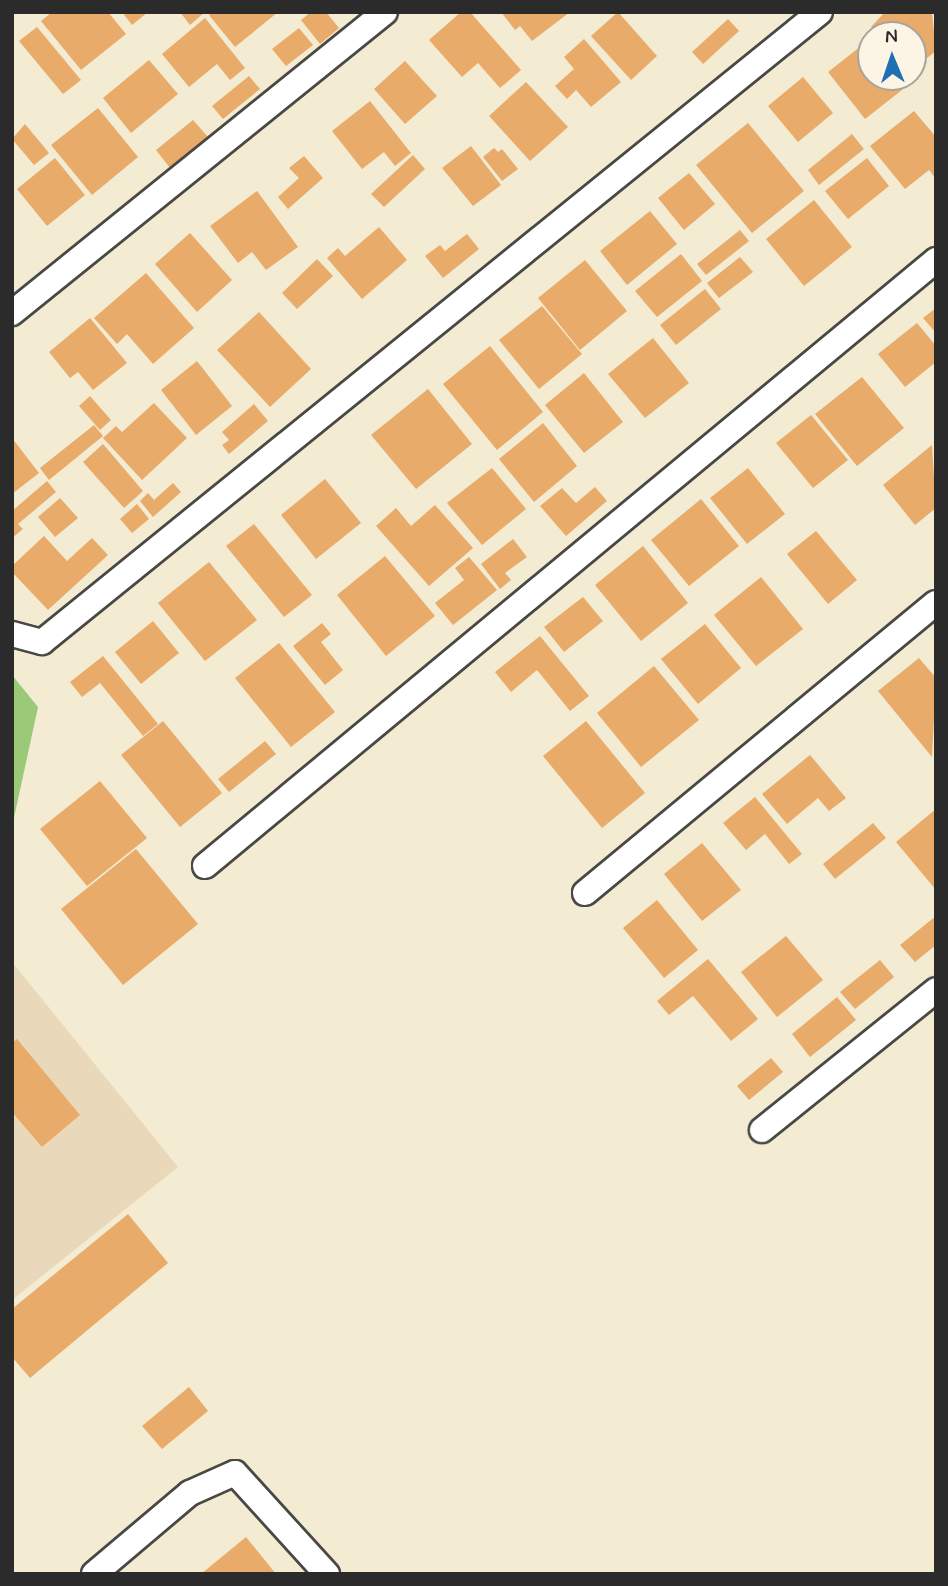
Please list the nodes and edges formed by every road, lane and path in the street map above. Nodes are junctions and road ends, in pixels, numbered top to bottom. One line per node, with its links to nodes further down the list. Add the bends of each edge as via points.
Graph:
1 (385, 12): 4 (street)
2 (820, 12): 6 (street, via 42,642)
3 (936, 260): 7 (street)
4 (12, 313)
5 (936, 603): 8 (street)
6 (12, 634)
7 (205, 866)
8 (585, 893)
9 (936, 990): 10 (street)
10 (762, 1130)
11 (94, 1574): 12 (street, via 190,1493 235,1473)
12 (327, 1574)

